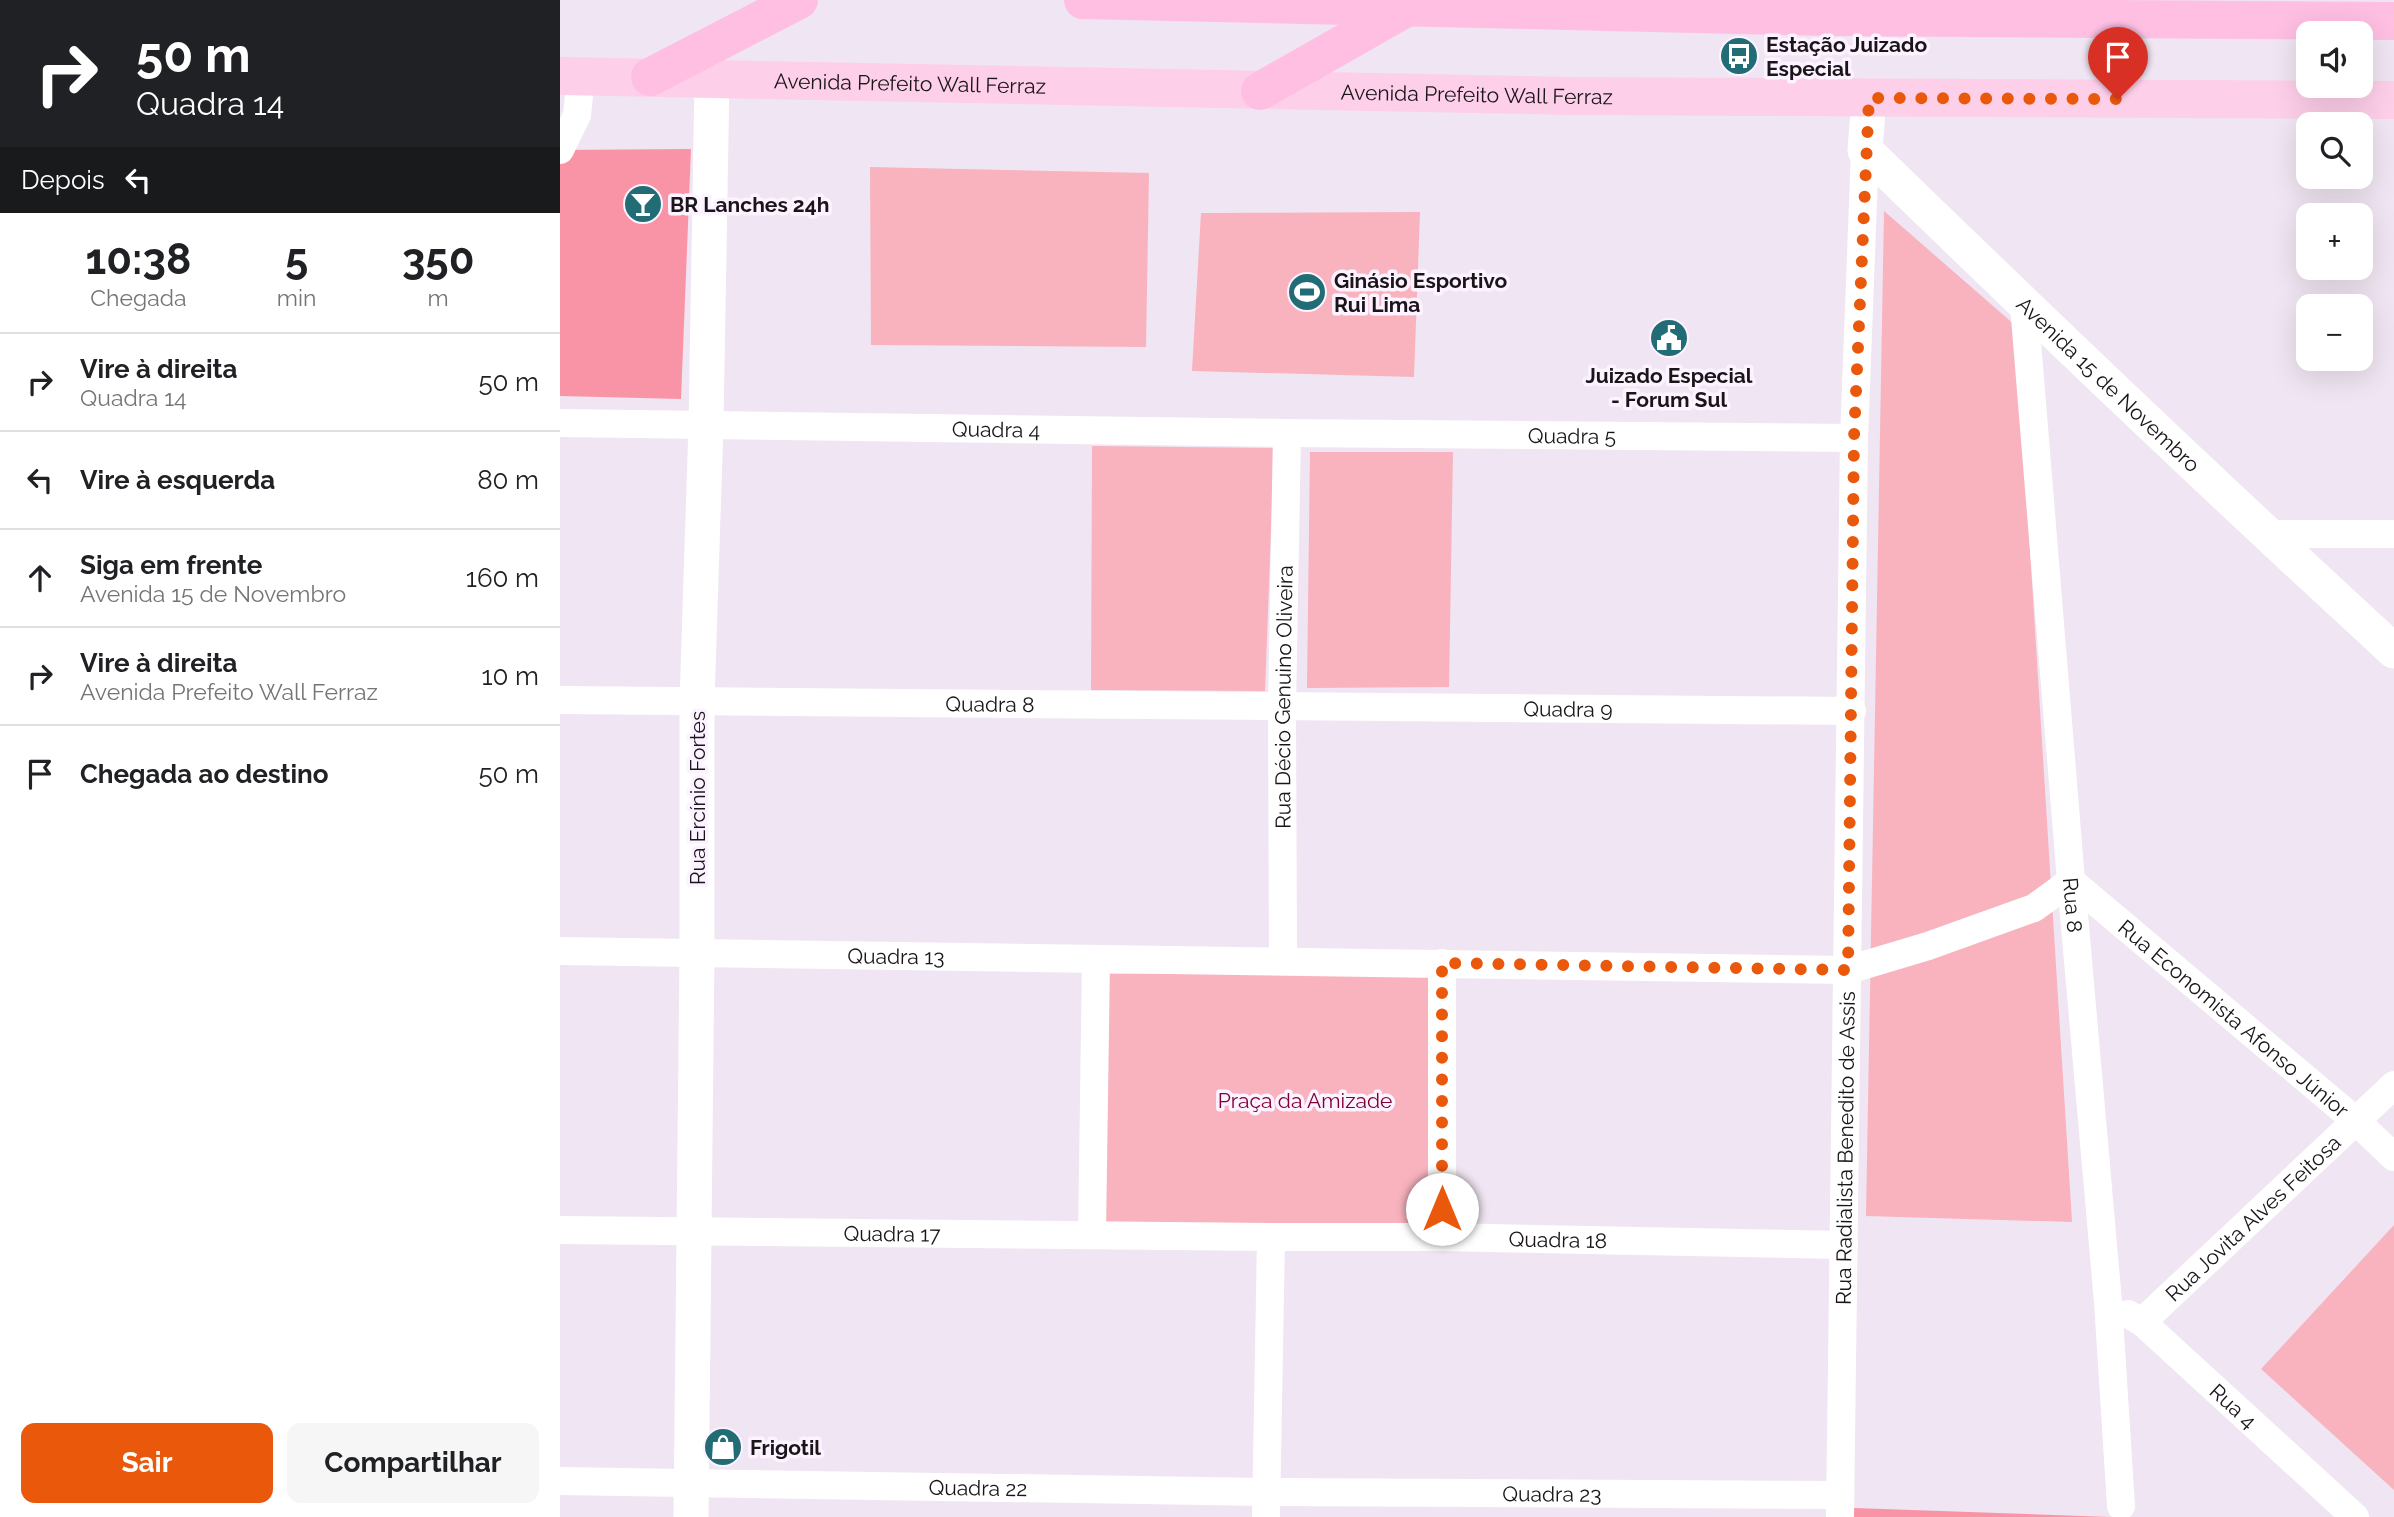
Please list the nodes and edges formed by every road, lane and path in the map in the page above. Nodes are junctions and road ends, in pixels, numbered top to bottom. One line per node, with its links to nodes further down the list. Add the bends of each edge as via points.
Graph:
1 (799, 0): 6 (highway)
2 (1083, 0): 3 (highway)
3 (1408, 7): 4 (highway, via 1829,17); 8 (highway)
4 (2394, 22)
5 (571, 76): 6 (main road, Avenida Prefeito Wall Ferraz); 11 (street, via 577,114)
6 (650, 76): 7 (main road, Avenida Prefeito Wall Ferraz)
7 (712, 78): 8 (main road, Avenida Prefeito Wall Ferraz); 15 (street, Rua Ercínio Fortes)
8 (1260, 91): 9 (main road, Avenida Prefeito Wall Ferraz)
9 (1869, 98): 10 (main road, Avenida Prefeito Wall Ferraz); 12 (street)
10 (2394, 100)
11 (560, 150)
12 (1865, 150): 13 (street, Avenida 15 de Novembro); 17 (street, Rua Radialista Benedito de Assis)
13 (2024, 305): 18 (street, Avenida 15 de Novembro); 25 (street, Rua 8)
14 (560, 423): 15 (street, Quadra 4)
15 (706, 424): 16 (street, Quadra 4); 22 (street, Rua Ercínio Fortes)
16 (1287, 433): 17 (street, Quadra 5); 23 (street, Rua Décio Genuino Oliveira)
17 (1854, 438): 24 (street, Rua Radialista Benedito de Assis)
18 (2266, 534): 19 (street); 20 (street, Avenida 15 de Novembro)
19 (2394, 534)
20 (2394, 651)
21 (560, 700): 22 (street, Quadra 8)
22 (697, 702): 23 (street, Quadra 8); 27 (street, Rua Ercínio Fortes)
23 (1282, 707): 24 (street, Quadra 9); 29 (street, Rua Décio Genuino Oliveira)
24 (1852, 711): 31 (street, Rua Radialista Benedito de Assis)
25 (2071, 881): 31 (street, Quadra 13, via 2034,908); 33 (street, Rua Economista Afonso Júnior); 41 (street, Rua 8)
26 (560, 951): 27 (street, Quadra 13)
27 (697, 953): 28 (street, Quadra 13); 36 (street, Rua Ercínio Fortes)
28 (1096, 958): 29 (street, Quadra 13); 37 (street)
29 (1283, 961): 30 (street, Quadra 13)
30 (1442, 963): 31 (street, Quadra 13); 39 (street)
31 (1848, 970): 40 (street, Rua Radialista Benedito de Assis)
32 (2394, 1085): 33 (street, Rua Jovita Alves Feitosa)
33 (2356, 1121): 34 (street, Rua Economista Afonso Júnior); 42 (street, Rua Jovita Alves Feitosa)
34 (2394, 1157)
35 (560, 1230): 36 (street, Quadra 17)
36 (693, 1233): 37 (street, Quadra 17); 44 (street, Rua Ercínio Fortes)
37 (1092, 1236): 38 (street, Quadra 17)
38 (1271, 1237): 39 (street, Quadra 18); 45 (street)
39 (1442, 1237): 40 (street, Quadra 18)
40 (1844, 1245): 46 (street, Rua Radialista Benedito de Assis)
41 (2108, 1302): 42 (street, Rua 4); 47 (street, Rua 8)
42 (2142, 1322): 49 (street, Rua 4)
43 (560, 1481): 44 (street, Quadra 22)
44 (691, 1482): 45 (street, Quadra 22); 48 (street, Rua Ercínio Fortes)
45 (1266, 1505): 46 (street, Quadra 23)
46 (1840, 1506)
47 (2121, 1506)
48 (691, 1517)
49 (2355, 1517)

